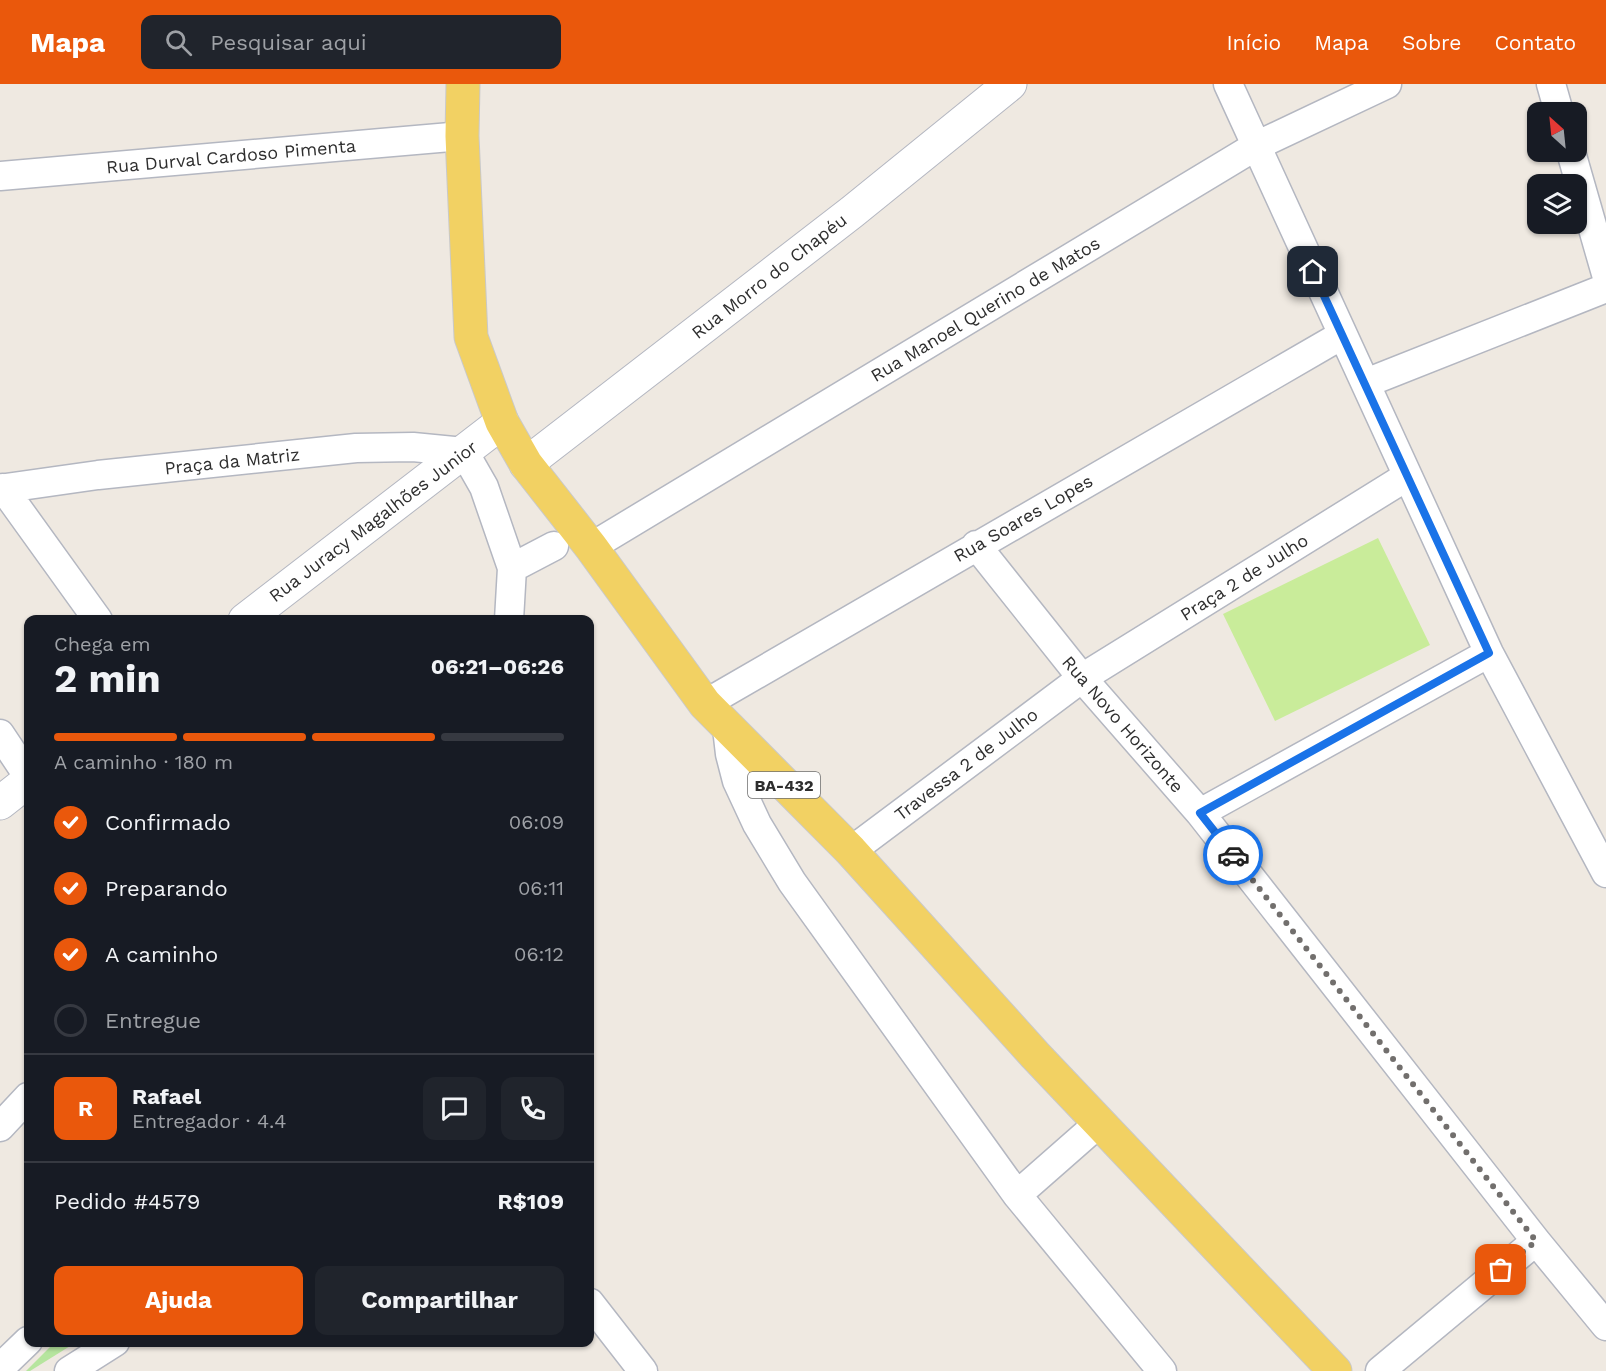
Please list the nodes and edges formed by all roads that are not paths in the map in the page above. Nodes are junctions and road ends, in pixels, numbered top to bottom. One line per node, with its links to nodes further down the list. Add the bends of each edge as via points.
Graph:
1 (463, 84): 7 (main road, BA-432)
2 (1010, 84): 17 (main road, Rua Morro do Chapéu, via 852,212)
3 (1228, 84): 8 (street)
4 (1387, 84): 8 (street, Rua Manoel Querino de Matos)
5 (1551, 84): 6 (street)
6 (1556, 102)
7 (462, 136): 10 (street, Rua Durval Cardoso Pimenta); 15 (main road, BA-432, via 471,337)
8 (1256, 146): 13 (street); 22 (street, Rua Manoel Querino de Matos)
9 (1574, 162): 11 (street)
10 (0, 176)
11 (1606, 274)
12 (1606, 288): 14 (street)
13 (1342, 335): 14 (street); 20 (street, Rua Soares Lopes)
14 (1366, 383): 18 (street)
15 (502, 422): 16 (main road, Rua Juracy Magalhões Junior); 17 (main road, BA-432)
16 (464, 452): 19 (street, Praça da Matriz, via 413,447 356,448); 23 (street, via 484,487); 25 (main road, Rua Juracy Magalhões Junior)
17 (526, 464): 22 (main road, BA-432)
18 (1406, 477): 27 (street); 28 (street, Praça 2 de Julho)
19 (2, 489): 24 (street)
20 (976, 545): 28 (street, Rua Novo Horizonte); 29 (street, Rua Soares Lopes)
21 (554, 546): 23 (street)
22 (591, 547): 29 (main road, BA-432)
23 (512, 568): 26 (street)
24 (94, 615)
25 (252, 615)
26 (508, 615)
27 (1489, 653): 35 (street); 37 (street)
28 (1082, 678): 35 (street, Rua Novo Horizonte); 36 (street, Travessa 2 de Julho)
29 (705, 704): 30 (main road, BA-432)
30 (727, 728): 36 (main road, BA-432); 41 (street, via 737,781 792,882)
31 (0, 734): 32 (street)
32 (24, 772)
33 (24, 782): 34 (main road)
34 (0, 803)
35 (1200, 813): 42 (street, Rua Novo Horizonte)
36 (851, 851): 39 (main road, BA-432)
37 (1606, 873)
38 (24, 1101): 40 (street)
39 (1099, 1123): 41 (street); 51 (main road, BA-432)
40 (0, 1127)
41 (1017, 1195): 50 (street)
42 (1536, 1241): 44 (street, Rua Novo Horizonte); 52 (street)
43 (594, 1308): 49 (street)
44 (1606, 1326)
45 (24, 1345): 47 (street)
46 (107, 1347): 48 (street)
47 (0, 1368)
48 (69, 1371)
49 (643, 1371)
50 (1162, 1371)
51 (1335, 1371)
52 (1380, 1371)

